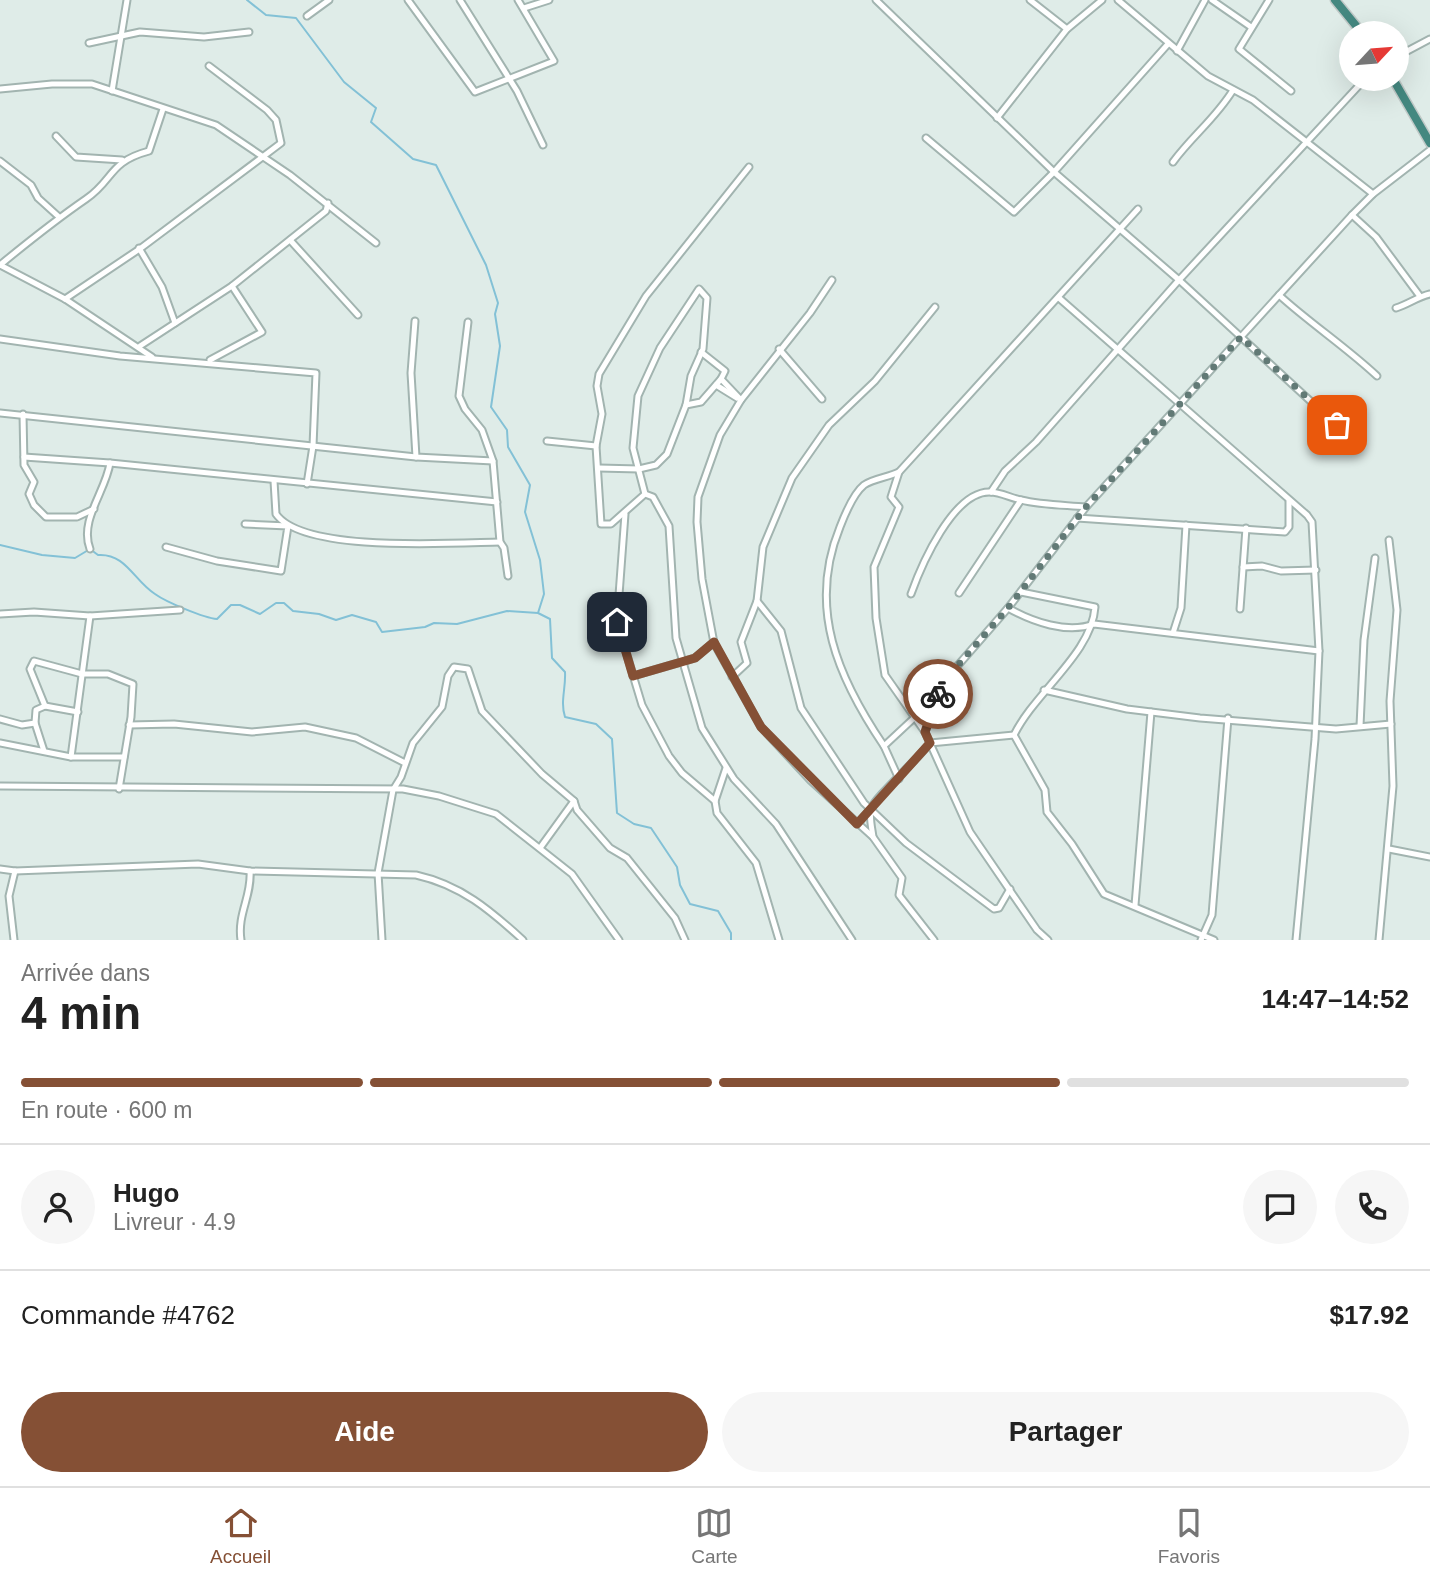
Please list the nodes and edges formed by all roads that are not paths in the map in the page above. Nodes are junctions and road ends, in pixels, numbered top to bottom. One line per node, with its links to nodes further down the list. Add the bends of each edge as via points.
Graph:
1 (127, 0): 21 (street)
2 (328, 0): 16 (street)
3 (408, 0): 28 (street, via 472,92)
4 (460, 0): 28 (street)
5 (518, 0): 15 (street)
6 (549, 0): 15 (street)
7 (876, 0): 36 (street)
8 (1030, 0): 19 (street)
9 (1102, 0): 19 (street)
10 (1118, 0): 24 (street)
11 (1205, 0): 26 (street)
12 (1212, 0): 18 (street)
13 (1335, 0): 17 (highway)
14 (1266, 1): 18 (street)
15 (524, 8): 28 (street, via 555,58)
16 (307, 16)
17 (1352, 21)
18 (1251, 27): 31 (street, via 1239,49)
19 (1067, 29): 36 (street)
20 (248, 32): 21 (street, via 204,37)
21 (122, 34): 23 (street); 34 (street)
22 (1430, 39): 25 (street)
23 (89, 43)
24 (1168, 44): 26 (street); 48 (street)
25 (1409, 50)
26 (1177, 51): 30 (street)
27 (209, 66): 43 (street, via 276,120 281,143)
28 (510, 80): 41 (street)
29 (0, 89): 34 (street, via 77,83)
30 (1233, 90): 39 (street); 46 (street, via 1217,116 1198,129)
31 (1291, 91)
32 (1353, 91): 39 (street)
33 (1400, 91): 40 (highway)
34 (112, 92): 35 (street)
35 (163, 109): 43 (street, via 216,125); 44 (street, via 150,149)
36 (997, 118): 48 (street)
37 (56, 136): 44 (street, via 75,157)
38 (926, 138): 48 (street, via 1014,212)
39 (1306, 140): 49 (street); 60 (street)
40 (1430, 144)
41 (543, 145)
42 (1430, 150): 49 (street)
43 (266, 158): 50 (street); 57 (street)
44 (122, 160): 53 (street, via 88,198)
45 (0, 161): 53 (street, via 31,185)
46 (1172, 162)
47 (749, 167): 93 (street, via 646,296 603,367 597,386 601,414)
48 (1054, 172): 54 (street)
49 (1373, 194): 52 (street)
50 (328, 203): 55 (street, via 326,211); 56 (street)
51 (1138, 209): 54 (street)
52 (1352, 215): 63 (street); 64 (street, via 1376,237)
53 (59, 217): 58 (street)
54 (1120, 230): 60 (street); 65 (street)
55 (290, 240): 61 (street); 69 (street)
56 (376, 243)
57 (139, 248): 66 (street); 72 (street, via 162,287)
58 (0, 265): 66 (street)
59 (832, 280): 76 (street)
60 (1179, 280): 73 (street); 77 (street)
61 (232, 286): 72 (street); 80 (street, via 262,332)
62 (1430, 294): 64 (street)
63 (1279, 295): 73 (street); 81 (street)
64 (1419, 295): 68 (street)
65 (1059, 298): 77 (street); 100 (street)
66 (65, 299): 75 (street)
67 (935, 307): 127 (street, via 875,381 829,425 792,478 766,538)
68 (1396, 308)
69 (358, 315)
70 (415, 321): 95 (street, via 411,373)
71 (468, 322): 96 (street, via 459,396 482,429)
72 (175, 323): 75 (street)
73 (1241, 337): 86 (street); 91 (street)
74 (0, 339): 79 (street)
75 (140, 346): 79 (street)
76 (779, 348): 84 (street); 85 (street)
77 (1118, 348): 86 (street); 103 (street)
78 (701, 352): 82 (street, via 721,365); 87 (street); 99 (street, via 707,298 699,289 660,348 638,396 633,448)
79 (152, 357): 80 (street)
80 (206, 362): 92 (street, via 318,374)
81 (1377, 376)
82 (721, 379): 83 (street); 85 (street)
83 (716, 385): 85 (street); 87 (street, via 701,402)
84 (822, 399)
85 (741, 400): 135 (street, via 720,435 698,498 702,579)
86 (1180, 403): 105 (street); 108 (street)
87 (686, 405): 99 (street, via 667,454 656,465)
88 (0, 413): 89 (street)
89 (23, 414): 92 (street); 94 (street)
90 (547, 441): 93 (street)
91 (1356, 443)
92 (313, 446): 95 (street); 102 (street)
93 (596, 446): 98 (street)
94 (24, 457): 97 (street); 109 (street, via 34,483 29,494 46,517 77,517)
95 (416, 457): 96 (street)
96 (493, 461): 107 (street)
97 (110, 463): 101 (street); 109 (street)
98 (599, 468): 99 (street); 110 (street, via 601,524 607,527)
99 (639, 469): 104 (street)
100 (899, 472): 147 (street, via 891,498 900,507 874,567 875,596 884,675); 157 (street, via 862,487 833,545 826,584 839,665 855,703)
101 (274, 481): 102 (street); 114 (street, via 274,510)
102 (307, 484): 107 (street)
103 (991, 492): 106 (street); 126 (street, via 969,499 951,519 927,554)
104 (645, 494): 110 (street); 137 (street, via 653,497 669,526 676,638)
105 (1289, 499): 115 (street, via 1285,532); 122 (street, via 1311,523)
106 (1021, 500): 108 (street); 125 (street)
107 (497, 502): 117 (street)
108 (1086, 507): 111 (street)
109 (94, 509): 119 (street, via 86,529)
110 (625, 514): 139 (street, via 617,622)
111 (1077, 518): 113 (street); 124 (street)
112 (245, 524): 114 (street)
113 (1186, 525): 115 (street); 134 (street, via 1181,608)
114 (288, 526): 117 (street, via 333,539 414,544); 118 (street, via 281,571)
115 (1246, 528): 121 (street)
116 (1389, 540): 149 (street, via 1397,610)
117 (500, 542): 123 (street)
118 (166, 547)
119 (90, 548)
120 (1375, 558): 152 (street, via 1364,640)
121 (1243, 567): 122 (street); 129 (street)
122 (1316, 570): 136 (street)
123 (508, 576)
124 (1021, 592): 128 (street); 133 (street, via 1095,607)
125 (959, 593)
126 (911, 594)
127 (757, 601): 140 (street, via 741,642 747,663); 169 (street, via 781,631 801,708 814,732)
128 (1008, 608): 133 (street, via 1074,630); 153 (street, via 946,679)
129 (1240, 609)
130 (180, 610): 132 (street)
131 (0, 614): 132 (street)
132 (90, 616): 138 (street)
133 (1094, 624): 134 (street); 141 (street)
134 (1173, 633): 136 (street)
135 (714, 642): 137 (street); 140 (street)
136 (1319, 651): 151 (street)
137 (683, 663): 139 (street); 162 (street, via 702,728)
138 (82, 674): 142 (street, via 34,661 30,670); 143 (street); 150 (street, via 108,674 133,684)
139 (633, 676): 168 (street, via 642,705 669,756)
140 (733, 677): 170 (street, via 761,727)
141 (1044, 690): 144 (street); 154 (street)
142 (45, 706): 143 (street); 148 (street, via 36,710)
143 (78, 712): 159 (street)
144 (1151, 712): 145 (street); 180 (street)
145 (1228, 718): 151 (street); 181 (street, via 1212,915)
146 (0, 719): 148 (street, via 22,726)
147 (913, 719): 153 (street); 157 (street)
148 (34, 723): 158 (street)
149 (1391, 724): 152 (street); 173 (street)
150 (129, 725): 160 (street); 161 (street, via 174,724 251,732 305,727 356,738)
151 (1314, 726): 152 (street); 193 (street)
152 (1360, 726)
153 (925, 732): 156 (street)
154 (1014, 735): 156 (street); 180 (street, via 1045,790 1044,808 1101,890 1119,903)
155 (0, 743): 158 (street)
156 (930, 743): 163 (street); 179 (street, via 970,832)
157 (884, 746): 163 (street)
158 (44, 751): 159 (street)
159 (71, 757): 160 (street)
160 (124, 757): 165 (street)
161 (405, 763): 166 (street); 167 (street, via 414,743 442,707 452,668 468,669 482,711)
162 (726, 768): 168 (street); 189 (street, via 776,824)
163 (899, 779): 169 (street)
164 (0, 786): 165 (street)
165 (119, 789): 166 (street, via 137,785)
166 (393, 790): 172 (street, via 412,789 488,810); 178 (street)
167 (574, 801): 172 (street); 187 (street, via 587,822 610,848 627,858 656,894)
168 (715, 801): 188 (street, via 721,821 756,863)
169 (870, 809): 170 (street); 171 (street); 179 (street, via 906,843 994,909)
170 (857, 824): 171 (street)
171 (873, 837): 190 (street, via 902,878 899,895)
172 (540, 848): 186 (street, via 572,874)
173 (1389, 849): 174 (street); 194 (street)
174 (1430, 857)
175 (0, 869): 176 (street)
176 (15, 871): 177 (street, via 198,864); 182 (street, via 9,896)
177 (250, 871): 178 (street); 183 (street, via 251,886 240,915)
178 (379, 873): 184 (street); 185 (street, via 416,875 473,896)
179 (1010, 889): 191 (street)
180 (1135, 905): 181 (street)
181 (1203, 938): 192 (street)
182 (13, 940)
183 (241, 940)
184 (382, 940)
185 (523, 940)
186 (619, 940)
187 (685, 940)
188 (779, 940)
189 (852, 940)
190 (934, 940)
191 (1048, 940)
192 (1214, 940)
193 (1296, 940)
194 (1379, 940)

